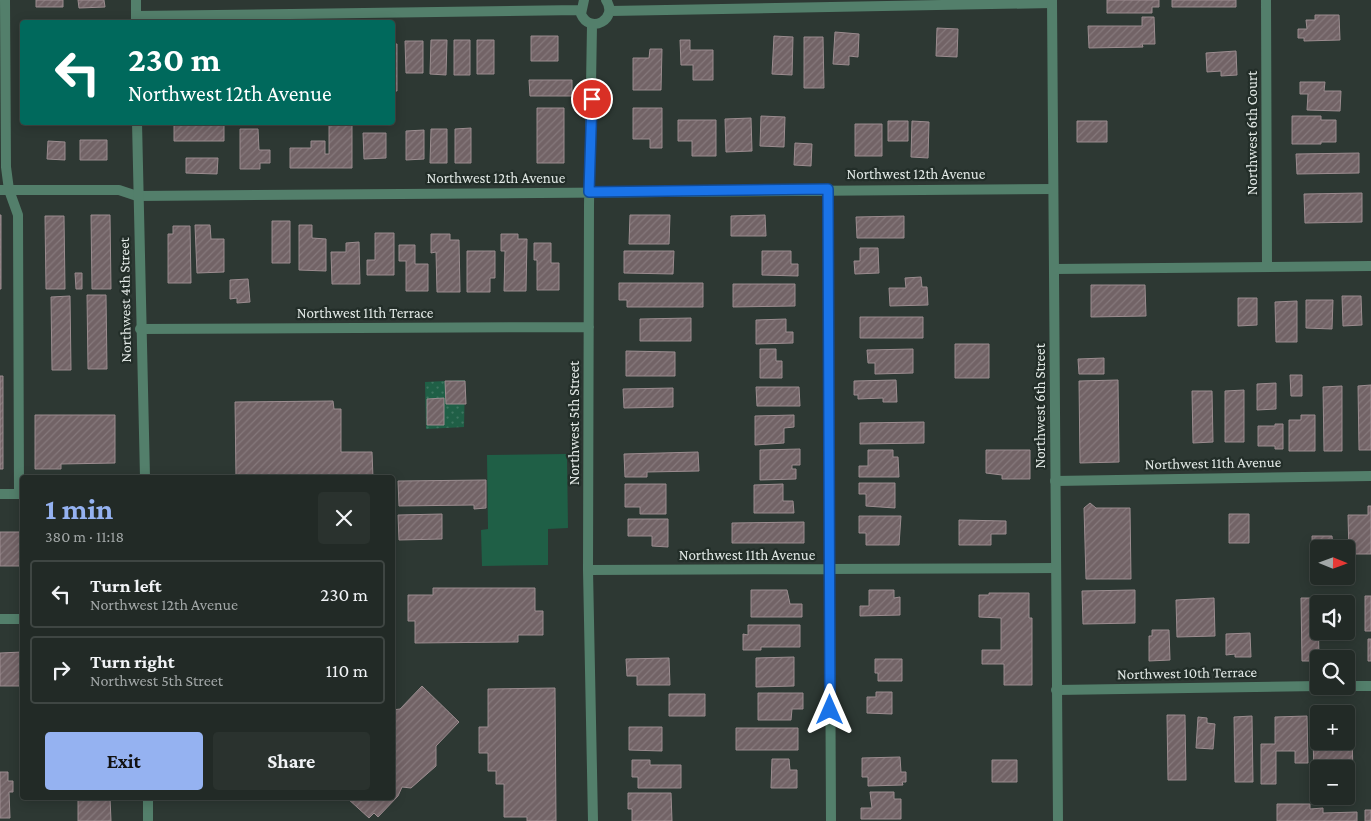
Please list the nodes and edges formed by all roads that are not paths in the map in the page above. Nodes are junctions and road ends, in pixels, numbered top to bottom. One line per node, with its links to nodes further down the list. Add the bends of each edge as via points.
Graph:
1 (5, 0): 13 (street)
2 (136, 0): 8 (street)
3 (606, 0): 7 (street)
4 (1266, 0): 17 (street, Northwest 6th Court)
5 (1052, 2): 7 (street); 12 (street, Northwest 6th Street)
6 (582, 5): 8 (street); 9 (street, via 585,21)
7 (610, 10): 9 (street, via 606,20)
8 (136, 19)
9 (592, 25): 14 (street, Northwest 5th Street)
10 (137, 125): 15 (street, Northwest 4th Street)
11 (828, 189): 12 (street, Northwest 12th Avenue); 14 (street, Northwest 12th Avenue); 28 (street)
12 (1053, 189): 18 (street, Northwest 6th Street)
13 (4, 190): 15 (street, Northwest 12th Avenue, via 119,190); 21 (street, via 18,215)
14 (589, 192): 15 (street, Northwest 12th Avenue); 19 (street, Northwest 5th Street)
15 (138, 196): 20 (street, Northwest 4th Street)
16 (1371, 266): 17 (street)
17 (1267, 267): 18 (street)
18 (1054, 268): 24 (street, Northwest 6th Street)
19 (589, 327): 20 (street, Northwest 11th Terrace); 29 (street, Northwest 5th Street)
20 (140, 329): 22 (street, Northwest 4th Street)
21 (21, 475)
22 (145, 475)
23 (1371, 476): 24 (street, Northwest 11th Avenue)
24 (1055, 481): 27 (street, Northwest 6th Street)
25 (0, 494): 26 (street)
26 (20, 494)
27 (1056, 568): 28 (street, Northwest 11th Avenue); 35 (street, Northwest 6th Street)
28 (830, 569): 29 (street, Northwest 11th Avenue); 40 (street)
29 (588, 570): 39 (street, Northwest 5th Street)
30 (0, 619): 31 (street)
31 (20, 619)
32 (1310, 686): 35 (street, Northwest 10th Terrace)
33 (1355, 686): 34 (street)
34 (1371, 686)
35 (1056, 690): 37 (street, Northwest 6th Street)
36 (148, 800): 38 (street)
37 (1057, 818)
38 (148, 821)
39 (593, 821)
40 (831, 821)

